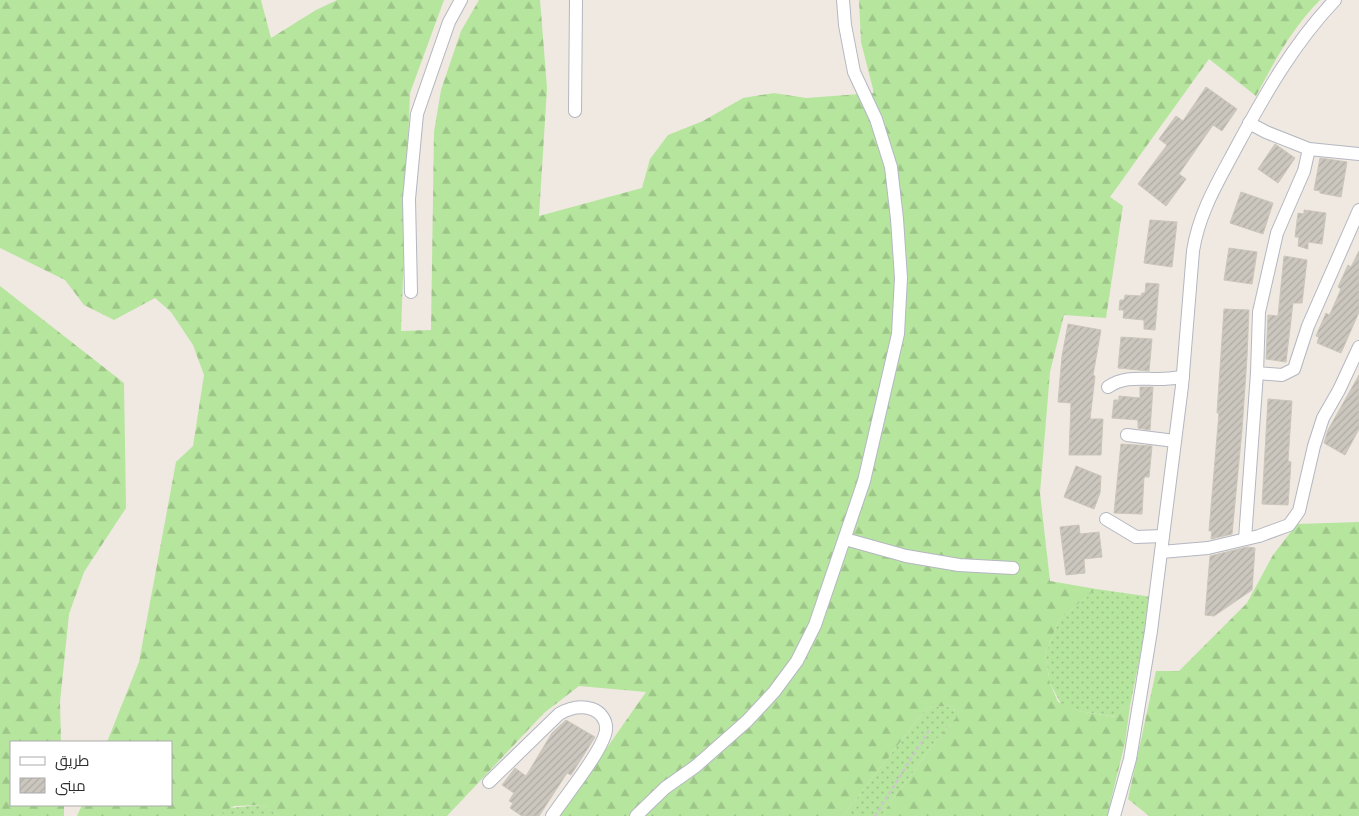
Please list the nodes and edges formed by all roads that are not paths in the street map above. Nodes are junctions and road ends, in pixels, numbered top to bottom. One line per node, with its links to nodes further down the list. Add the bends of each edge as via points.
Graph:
1 (461, 0): 10 (street, via 449,22 417,114 409,199)
2 (576, 0): 5 (street)
3 (843, 0): 19 (street, via 854,72 876,119 891,167 901,278 898,334 864,480)
4 (1335, 0): 6 (street, via 1302,38)
5 (575, 111)
6 (1250, 123): 7 (street); 13 (street, via 1196,230)
7 (1309, 149): 8 (street); 12 (street, via 1304,171 1277,233 1259,312)
8 (1359, 154)
9 (1359, 210): 12 (street, via 1308,326 1294,369 1282,374)
10 (411, 292)
11 (1359, 347): 20 (street, via 1323,418 1295,518 1289,525)
12 (1257, 373): 20 (street)
13 (1183, 377): 14 (street, via 1137,378 1116,381); 16 (street)
14 (1108, 387)
15 (1127, 435): 16 (street)
16 (1175, 440): 18 (street)
17 (1106, 519): 18 (street, via 1136,536)
18 (1163, 536): 21 (street)
19 (845, 539): 22 (street, via 950,564); 26 (street, via 815,625 797,661 774,692 747,721)
20 (1245, 539): 21 (street, via 1208,548)
21 (1161, 552): 24 (street, via 1132,750)
22 (1013, 568)
23 (489, 782): 25 (street, via 559,714 569,708 593,709 605,720 606,731 601,745)
24 (1116, 815)
25 (552, 816)
26 (636, 816)

